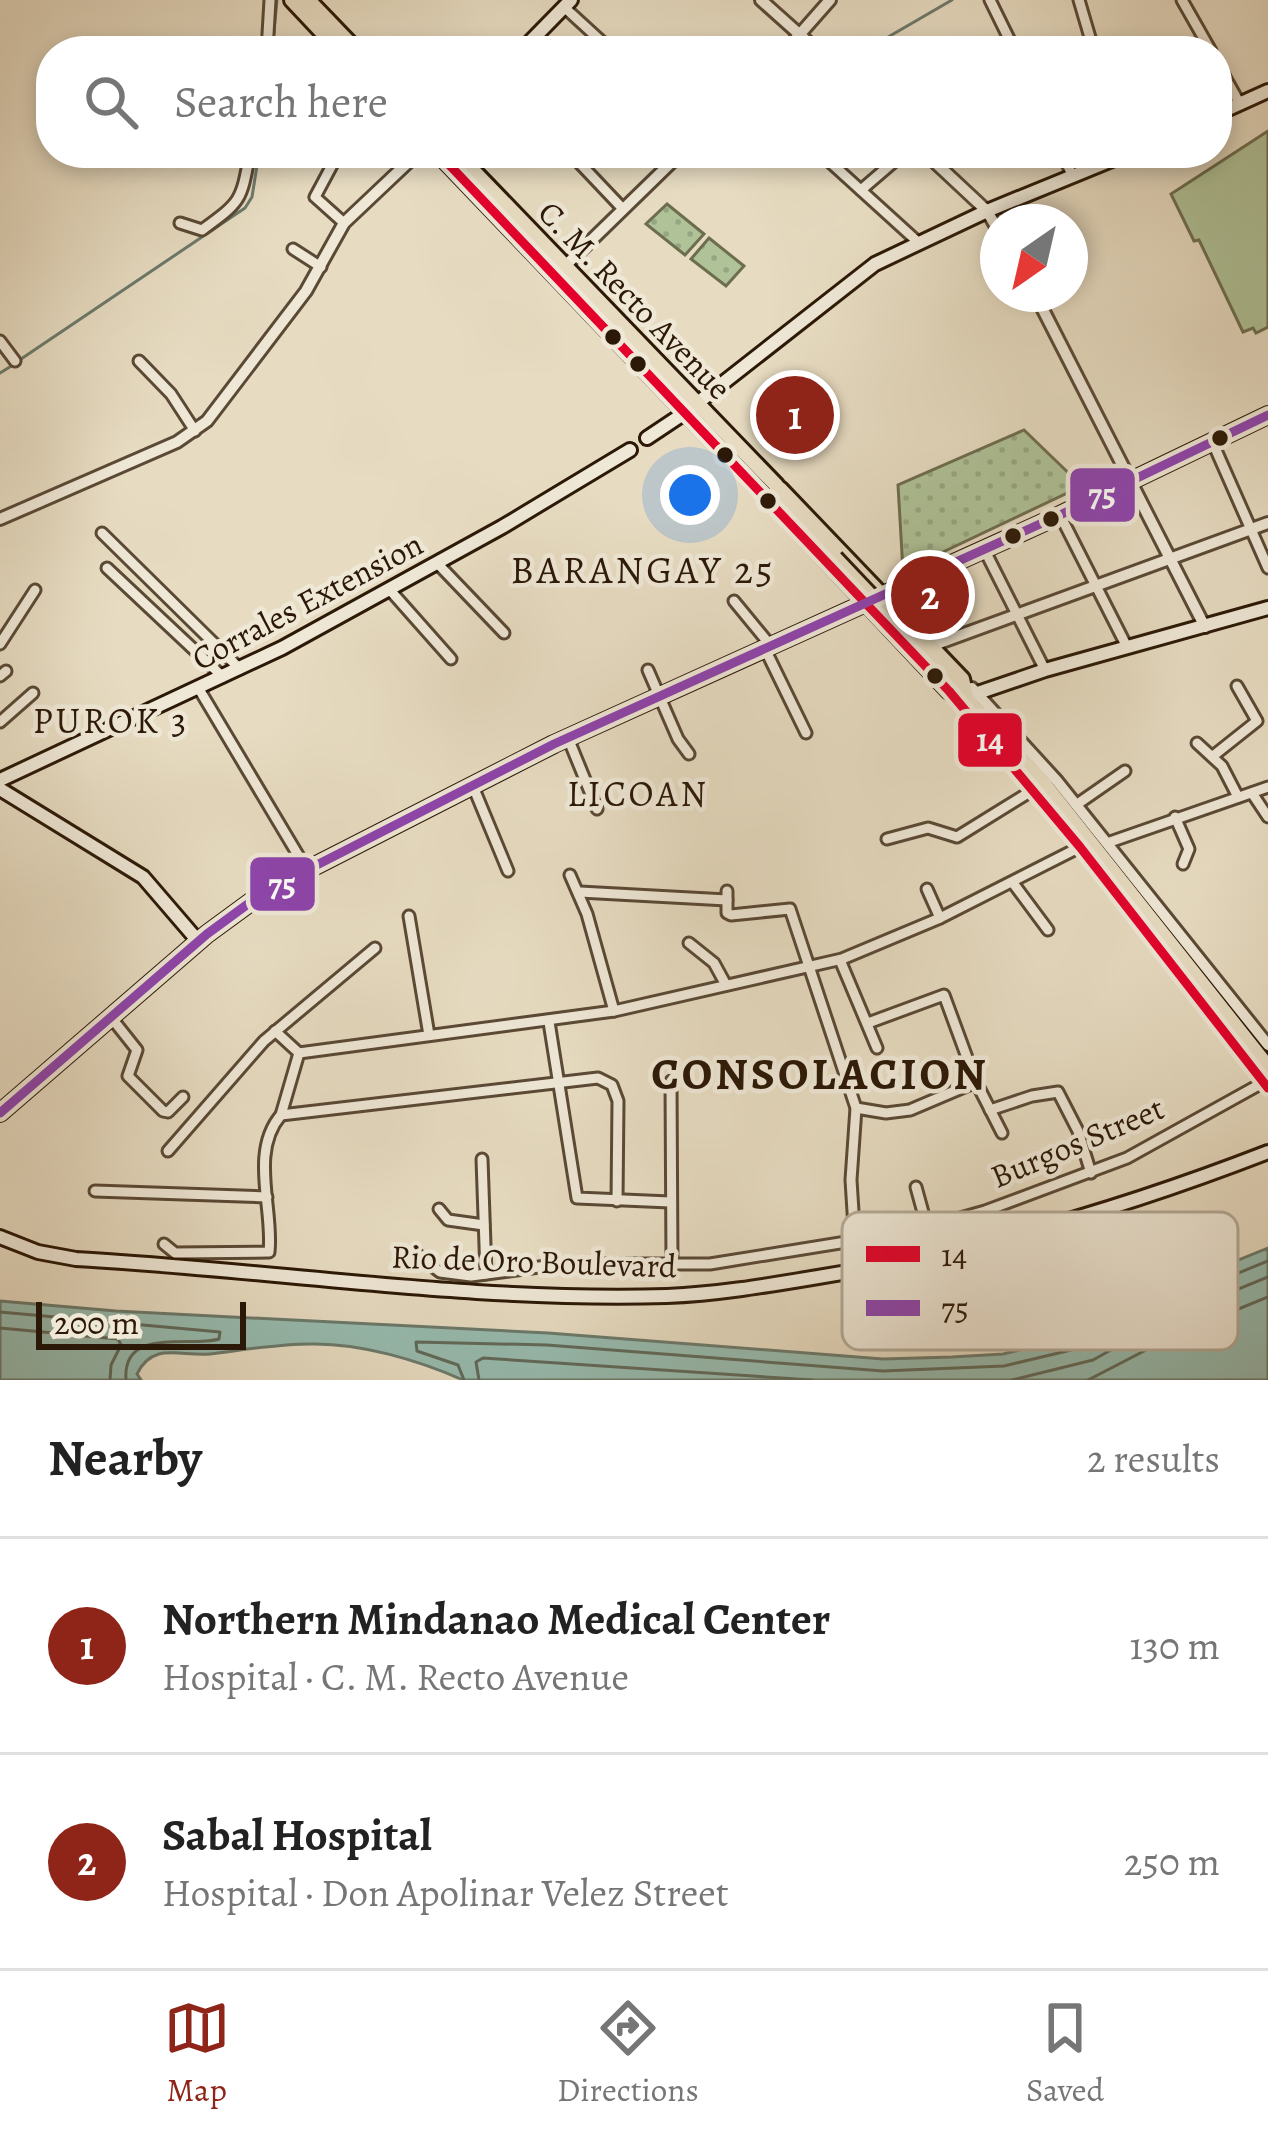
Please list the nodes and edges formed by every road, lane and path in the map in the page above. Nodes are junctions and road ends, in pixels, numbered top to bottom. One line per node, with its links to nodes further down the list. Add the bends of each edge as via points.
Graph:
1 (270, 0): 10 (street)
2 (292, 0): 11 (main road)
3 (308, 0): 12 (main road)
4 (761, 0): 15 (street)
5 (830, 0): 15 (street)
6 (990, 0): 16 (street)
7 (1079, 0): 17 (street)
8 (1182, 0): 18 (street)
9 (567, 3): 13 (main road); 14 (street)
10 (268, 36)
11 (326, 36)
12 (343, 36)
13 (535, 36)
14 (598, 36)
15 (802, 36)
16 (1008, 36)
17 (1090, 36)
18 (1202, 36)
19 (1232, 89): 21 (street)
20 (1268, 91): 21 (main road)
21 (1240, 104): 22 (main road)
22 (1232, 107)
23 (247, 168): 41 (street, via 234,208 202,230)
24 (330, 168): 42 (street, via 315,196)
25 (402, 168): 42 (street)
26 (453, 168): 51 (main road, C. M. Recto Avenue)
27 (470, 168): 45 (main road, C. M. Recto Avenue)
28 (584, 168): 39 (street)
29 (665, 168): 39 (street)
30 (837, 168): 36 (street)
31 (887, 168): 36 (street)
32 (941, 168): 38 (street)
33 (1068, 168): 35 (street)
34 (1093, 168): 35 (main road)
35 (1072, 177): 37 (main road)
36 (861, 190): 43 (street)
37 (1006, 204)
38 (980, 205)
39 (623, 209): 45 (street)
40 (980, 215): 43 (main road)
41 (180, 223)
42 (344, 224): 46 (street)
43 (919, 243): 51 (main road, via 866,270)
44 (292, 249): 46 (street)
45 (565, 266): 51 (main road, C. M. Recto Avenue)
46 (321, 267): 53 (street)
47 (1045, 312): 57 (street)
48 (0, 341): 49 (street)
49 (14, 361)
50 (139, 361): 53 (street)
51 (692, 407): 54 (main road); 58 (main road, C. M. Recto Avenue)
52 (1268, 415): 55 (main road)
53 (195, 431): 60 (street)
54 (646, 438)
55 (1212, 441): 57 (main road); 62 (street)
56 (630, 450): 66 (main road, Corrales Extension)
57 (1131, 480): 59 (main road); 65 (street)
58 (771, 490): 73 (main road, C. M. Recto Avenue); 75 (main road, C. M. Recto Avenue); 79 (main road, C. M. Recto Avenue, bridge)
59 (1060, 515): 64 (main road); 69 (street)
60 (0, 519)
61 (1268, 523): 62 (street)
62 (1251, 530): 65 (street); 68 (street)
63 (103, 533): 86 (street)
64 (984, 549): 70 (main road); 77 (street)
65 (1172, 558): 69 (street); 78 (street)
66 (437, 563): 71 (main road, Corrales Extension); 80 (street)
67 (107, 568): 89 (street)
68 (1268, 568)
69 (1096, 586): 77 (street); 83 (street)
70 (899, 587): 73 (main road); 79 (main road)
71 (389, 589): 85 (street); 86 (main road, Corrales Extension)
72 (35, 590): 81 (street)
73 (882, 595): 75 (main road); 79 (main road, C. M. Recto Avenue)
74 (734, 602): 84 (street)
75 (866, 603): 84 (main road); 92 (main road, C. M. Recto Avenue)
76 (1268, 608): 78 (main road)
77 (1017, 615): 82 (street); 88 (street)
78 (1204, 627): 83 (main road)
79 (907, 628): 82 (main road, C. M. Recto Avenue); 94 (main road, C. M. Recto Avenue)
80 (504, 634)
81 (0, 644)
82 (931, 646): 94 (main road, C. M. Recto Avenue)
83 (1127, 647): 88 (main road)
84 (768, 648): 95 (main road); 97 (street)
85 (451, 659)
86 (240, 669): 89 (main road, Corrales Extension)
87 (648, 670): 95 (street)
88 (1045, 670): 94 (main road)
89 (223, 677): 91 (main road, Corrales Extension)
90 (1237, 686): 101 (street, via 1257,721)
91 (200, 689): 103 (main road, Corrales Extension); 118 (street)
92 (949, 691): 94 (main road, C. M. Recto Avenue); 107 (street)
93 (33, 693): 96 (street)
94 (972, 695): 110 (street); 142 (main road, C. M. Recto Avenue, via 1185,962)
95 (660, 697): 98 (main road); 100 (street)
96 (0, 722)
97 (806, 733)
98 (568, 738): 104 (main road); 111 (street)
99 (1197, 743): 101 (street)
100 (689, 754)
101 (1213, 756): 109 (street)
102 (1125, 771): 110 (street)
103 (0, 780)
104 (472, 784): 118 (main road); 119 (street)
105 (1268, 787): 108 (street)
106 (0, 790): 127 (main road, via 143,877)
107 (1033, 790): 114 (street, via 957,837 928,828); 116 (street)
108 (1252, 793): 109 (street); 113 (street)
109 (1238, 797): 112 (street)
110 (1076, 805): 115 (street)
111 (596, 809)
112 (1175, 817): 115 (street); 117 (street, via 1190,849)
113 (1268, 817)
114 (886, 838)
115 (1107, 843): 139 (street)
116 (1080, 847): 121 (street); 142 (street)
117 (1183, 864)
118 (307, 870): 127 (main road)
119 (508, 871)
120 (570, 875): 123 (street)
121 (1013, 883): 125 (street); 126 (street)
122 (927, 889): 125 (street)
123 (580, 892): 131 (street, via 727,896 731,915 790,910); 133 (street)
124 (410, 916): 138 (street)
125 (940, 918): 130 (street)
126 (1048, 930)
127 (198, 941): 134 (main road)
128 (689, 943): 132 (street)
129 (375, 948): 137 (street)
130 (840, 960): 131 (street); 136 (street)
131 (810, 968): 132 (street); 147 (street)
132 (726, 985): 133 (street)
133 (614, 1011): 135 (street)
134 (110, 1016): 146 (street, via 137,1050 128,1076 164,1112); 149 (main road)
135 (549, 1022): 138 (street); 145 (street)
136 (868, 1023): 140 (street); 144 (street, via 944,995)
137 (275, 1031): 141 (street); 152 (street)
138 (429, 1035): 141 (street)
139 (1268, 1046)
140 (877, 1048)
141 (299, 1053): 150 (street)
142 (1267, 1079): 155 (street, Burgos Street)
143 (671, 1081): 160 (street)
144 (976, 1082): 147 (street, via 910,1110); 148 (street)
145 (559, 1085): 150 (street); 159 (street, via 577,1198); 159 (street, via 598,1078 612,1084)
146 (184, 1097)
147 (856, 1108): 162 (street)
148 (990, 1110): 151 (street); 155 (street, via 1058,1092)
149 (0, 1113)
150 (281, 1115): 158 (street, via 265,1153)
151 (1002, 1133)
152 (168, 1151)
153 (1268, 1152): 165 (main road, Rio de Oro Boulevard)
154 (482, 1159): 166 (street)
155 (1091, 1173): 164 (street, Burgos Street)
156 (916, 1187): 163 (street)
157 (95, 1191): 158 (street)
158 (266, 1197): 168 (street, via 266,1254 175,1253)
159 (617, 1201): 160 (street)
160 (670, 1202): 171 (street)
161 (440, 1209): 166 (street, via 448,1220)
162 (853, 1212)
163 (923, 1212)
164 (973, 1212)
165 (1090, 1212)
166 (484, 1225): 173 (street)
167 (0, 1238): 172 (main road, Rio de Oro Boulevard, via 76,1259 599,1297 711,1293)
168 (164, 1244)
169 (842, 1245): 171 (street, Burgos Street)
170 (414, 1252): 173 (street, Burgos Street, via 440,1272)
171 (672, 1264): 173 (street, Burgos Street)
172 (842, 1271)
173 (486, 1274)

